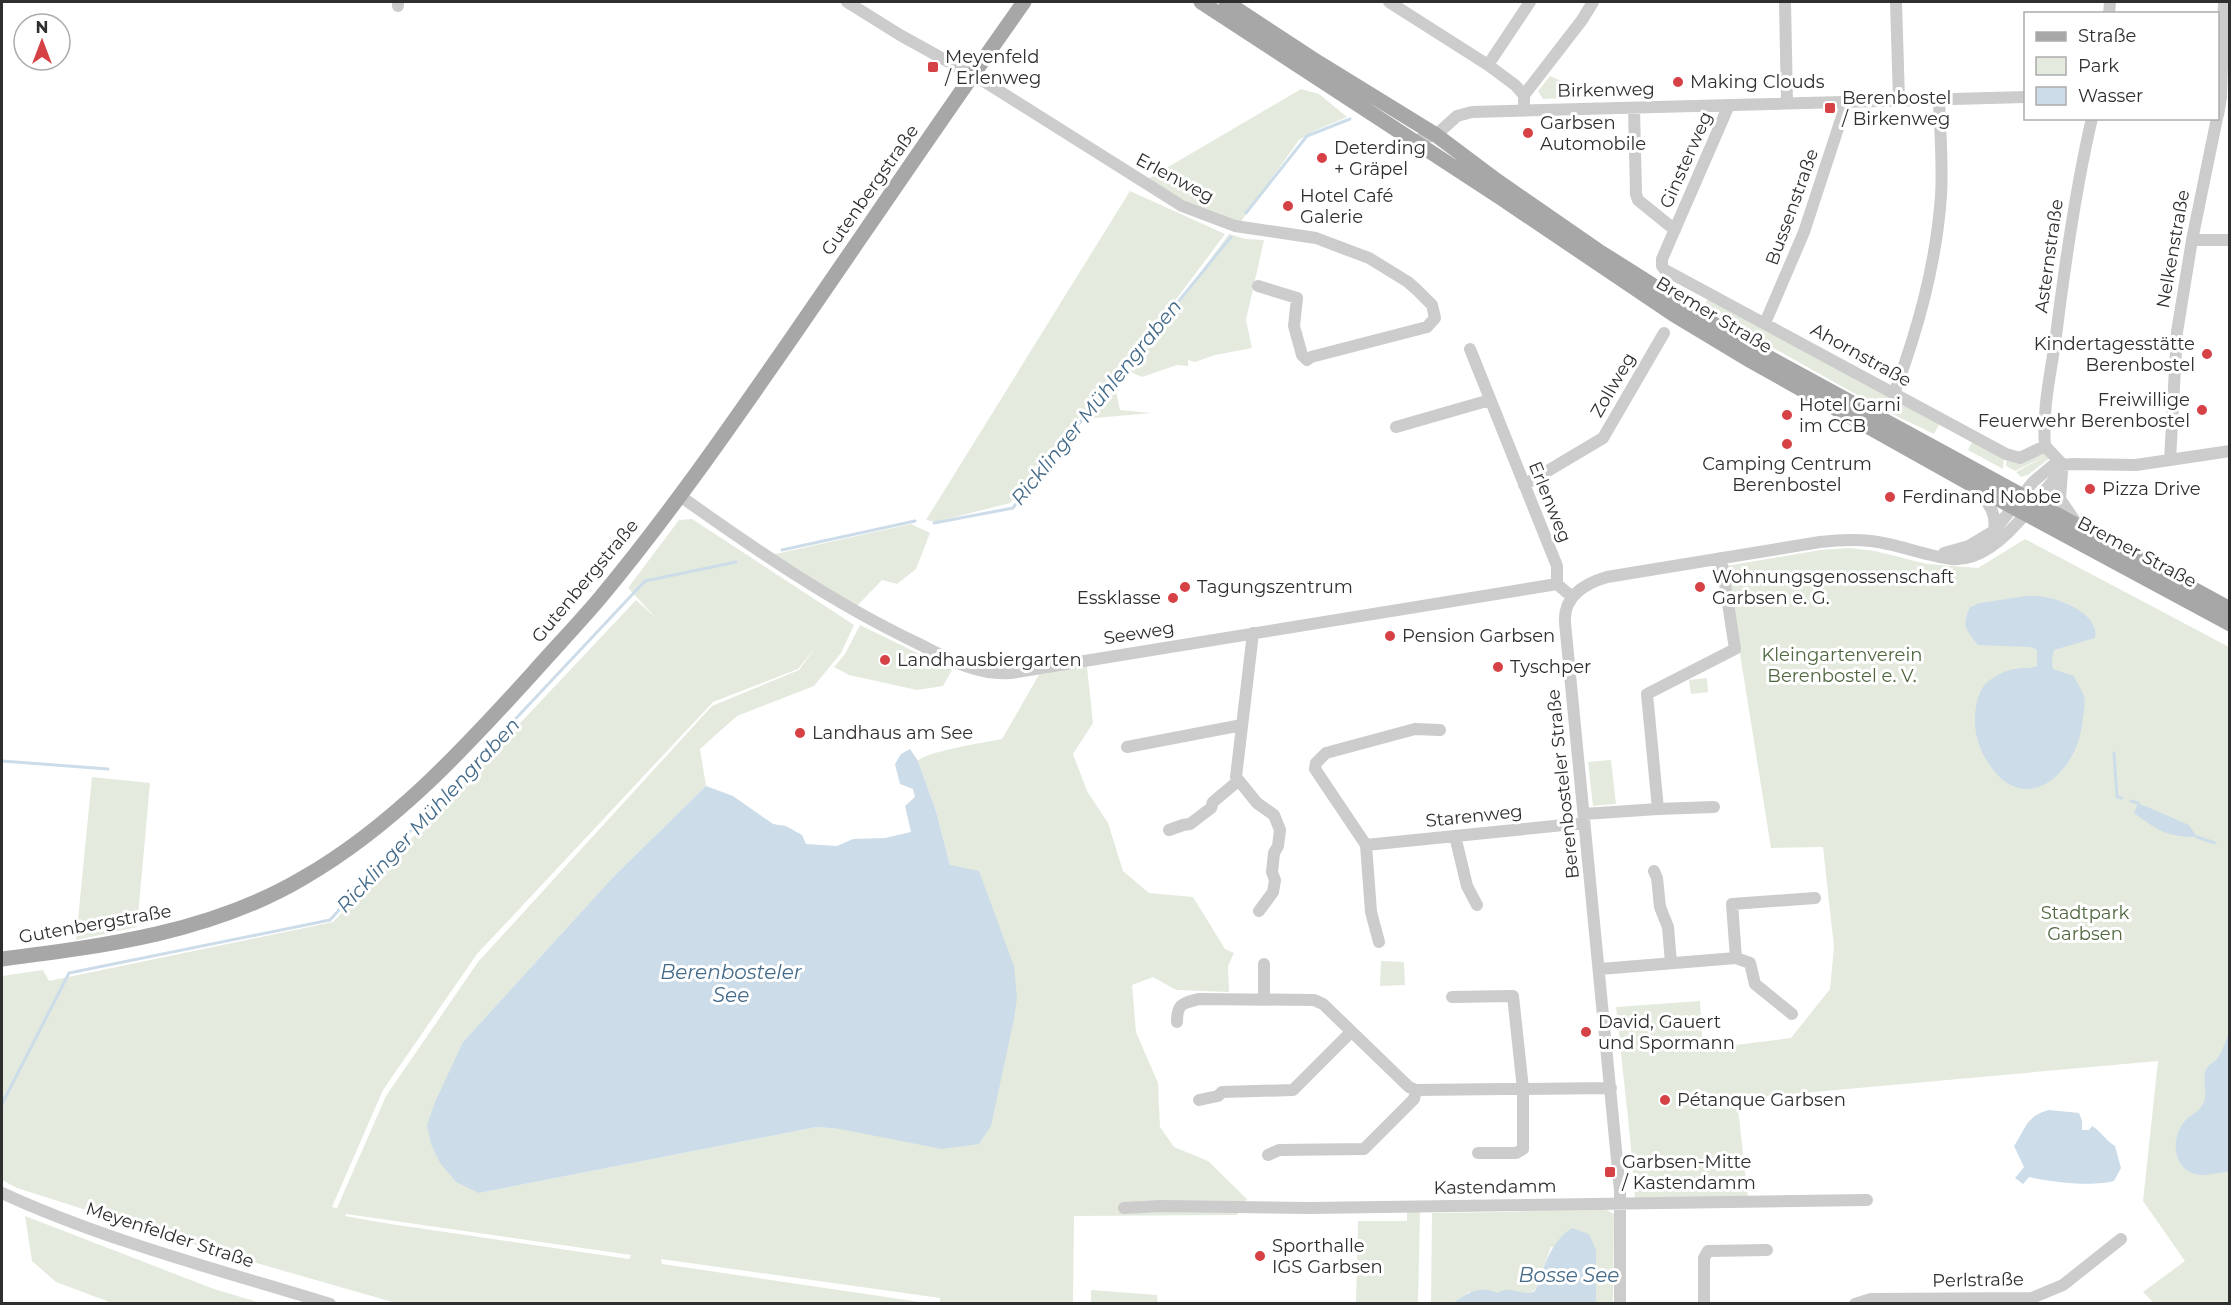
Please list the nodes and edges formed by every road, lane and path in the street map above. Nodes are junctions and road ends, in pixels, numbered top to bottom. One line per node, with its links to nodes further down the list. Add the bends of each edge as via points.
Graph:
1 (847, 2): 12 (street)
2 (1024, 2): 12 (main road, Gutenbergstraße)
3 (1201, 2): 27 (main road, Bremer Straße)
4 (1226, 2): 26 (main road, Bremer Straße)
5 (1390, 2): 11 (street)
6 (1530, 2): 11 (street)
7 (1593, 2): 14 (street)
8 (1785, 2): 16 (street)
9 (1896, 2): 18 (street)
10 (2224, 2): 13 (street, Nelkenstraße)
11 (1488, 65): 14 (street)
12 (973, 75): 32 (street, Erlenweg, via 1182,206 1235,226 1316,238 1369,258 1417,290 1432,305 1435,318 1427,327 1307,360 1294,326 1297,298); 45 (main road, Gutenbergstraße)
13 (2223, 91): 22 (street, Nelkenstraße)
14 (1524, 95): 23 (street)
15 (2024, 97): 17 (street, Birkenweg)
16 (1787, 98): 19 (street, Birkenweg); 20 (street, Birkenweg)
17 (1939, 99): 18 (street, Birkenweg); 36 (street, via 1941,194 1935,249 1917,329)
18 (1899, 100): 19 (street, Birkenweg)
19 (1847, 101): 33 (street, Bussenstraße, via 1812,211)
20 (1729, 105): 21 (street, Birkenweg); 28 (street, Ginsterweg)
21 (1634, 108): 23 (street, Birkenweg); 28 (street, Ginsterweg, via 1636,194 1642,204)
22 (2219, 108)
23 (1524, 110): 26 (street, Birkenweg, via 1464,113)
24 (2092, 120): 39 (street, Asternstraße, via 2067,249 2045,417)
25 (2216, 120): 29 (street, Nelkenstraße)
26 (1436, 135): 27 (street, Birkenweg); 46 (main road, Bremer Straße, via 1679,304)
27 (1412, 141): 44 (main road, Bremer Straße, via 1673,314)
28 (1675, 230): 31 (street, Ginsterweg)
29 (2192, 240): 30 (street); 41 (street, Nelkenstraße, via 2177,333)
30 (2229, 240)
31 (1662, 266): 33 (street, Ahornstraße)
32 (1258, 286)
33 (1765, 323): 36 (street, Ahornstraße)
34 (1664, 333): 43 (street, Zollweg, via 1603,438)
35 (1470, 349): 37 (street, Erlenweg)
36 (1894, 394): 39 (street, Ahornstraße, via 2012,456 2023,457)
37 (1490, 400): 38 (street); 43 (street, Erlenweg)
38 (1396, 427)
39 (2045, 446): 42 (street)
40 (2229, 451): 41 (street)
41 (2170, 460): 42 (street)
42 (2063, 468): 46 (street); 47 (street, via 2060,499)
43 (1524, 485): 51 (street, Erlenweg, via 1557,566)
44 (1974, 486): 46 (main road, Bremer Straße); 48 (street, via 1993,510)
45 (680, 496): 55 (street, Seeweg, via 777,564 864,617 959,664 990,674); 72 (main road, Gutenbergstraße, via 599,599 490,721 436,776 341,855 295,883 192,926 135,940)
46 (2024, 505): 47 (main road, Bremer Straße); 48 (street); 49 (street, via 1993,547 1952,559); 54 (main road, Bremer Straße)
47 (2080, 527): 53 (main road, Bremer Straße)
48 (1994, 531): 49 (street, via 1968,546)
49 (1934, 554): 50 (street, via 1854,539)
50 (1721, 558): 52 (street, via 1606,577 1584,585); 61 (street, via 1736,649 1647,694)
51 (1557, 584): 52 (street); 55 (street, Seeweg)
52 (1572, 597): 62 (street, Berenbosteler Straße, via 1564,616)
53 (2229, 609)
54 (2229, 624)
55 (1253, 633): 56 (street)
56 (1242, 725): 58 (street); 59 (street)
57 (1440, 730): 65 (street, via 1415,729 1319,758 1316,769)
58 (1127, 747)
59 (1238, 781): 63 (street, via 1191,824); 69 (street, via 1274,815 1280,830 1274,853 1273,892)
60 (1714, 807): 61 (street, Starenweg)
61 (1658, 809): 62 (street, Starenweg)
62 (1584, 818): 64 (street, Starenweg); 75 (street, Berenbosteler Straße)
63 (1169, 830)
64 (1455, 836): 65 (street, Starenweg); 68 (street, via 1467,886)
65 (1366, 845): 70 (street, via 1371,912)
66 (1654, 871): 73 (street, via 1668,927)
67 (1815, 898): 71 (street, via 1731,904)
68 (1477, 905)
69 (1259, 911)
70 (1379, 942)
71 (1736, 958): 73 (street); 78 (street, via 1750,963 1755,984)
72 (2, 959)
73 (1671, 963): 75 (street)
74 (1264, 964): 77 (street)
75 (1600, 969): 81 (street, Berenbosteler Straße)
76 (1452, 997): 82 (street, via 1514,996)
77 (1264, 999): 79 (street, via 1198,999 1184,1003 1177,1011); 80 (street, via 1319,1002)
78 (1792, 1014)
79 (1177, 1022)
80 (1352, 1032): 83 (street); 84 (street, via 1293,1090 1222,1092)
81 (1611, 1088): 82 (street); 89 (street, Berenbosteler Straße)
82 (1523, 1089): 83 (street); 85 (street, via 1521,1151)
83 (1416, 1090): 86 (street, via 1414,1098 1364,1149 1279,1150)
84 (1199, 1100)
85 (1478, 1153)
86 (1268, 1155)
87 (2, 1193): 94 (street, Meyenfelder Straße, via 108,1235)
88 (1867, 1200): 89 (street, Kastendamm)
89 (1621, 1204): 90 (street, Kastendamm); 95 (street, Berenbosteler Straße)
90 (1124, 1208)
91 (2121, 1239): 93 (street, Perlstraße, via 2062,1285)
92 (1767, 1250): 96 (street, via 1708,1251 1704,1258)
93 (2033, 1301): 97 (street, Perlstraße, via 1871,1299)
94 (330, 1304)
95 (1620, 1304)
96 (1704, 1304)
97 (1855, 1304)

